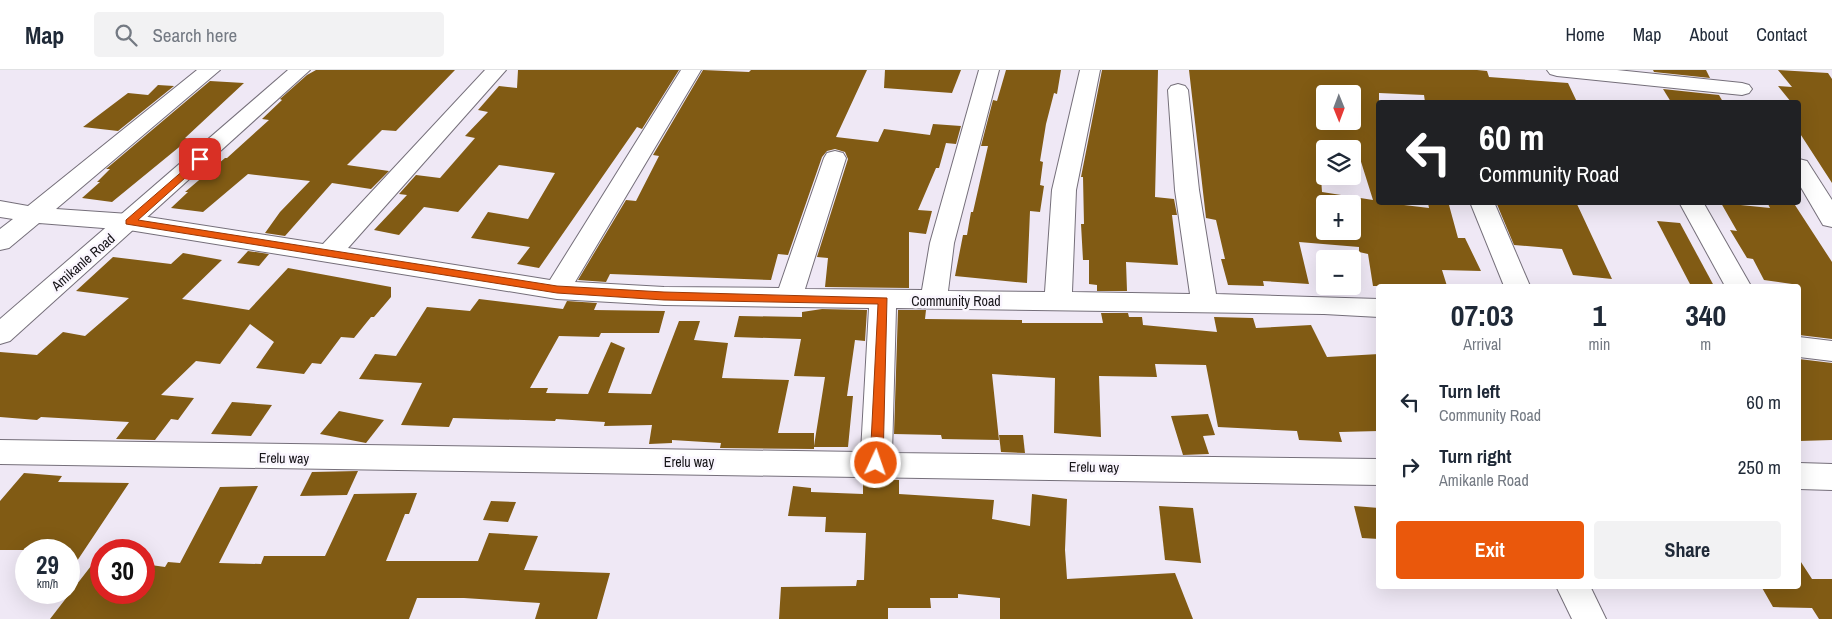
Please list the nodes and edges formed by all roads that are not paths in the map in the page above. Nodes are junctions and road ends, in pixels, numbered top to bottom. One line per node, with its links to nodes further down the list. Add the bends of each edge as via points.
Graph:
1 (210, 70): 16 (street)
2 (300, 70): 18 (street, Amikanle Road)
3 (496, 70): 20 (street)
4 (691, 70): 23 (street)
5 (989, 70): 25 (street, via 942,243)
6 (1090, 70): 27 (street, via 1064,190)
7 (1557, 70): 10 (street)
8 (1728, 70): 10 (street)
9 (1178, 90): 28 (street, via 1188,190)
10 (1748, 96)
11 (834, 158): 24 (street)
12 (1801, 169): 17 (street)
13 (1483, 205): 21 (street)
14 (1693, 205): 22 (street)
15 (0, 209): 16 (street, Community Road)
16 (35, 215): 18 (street, Community Road); 19 (street)
17 (1832, 220)
18 (130, 222): 20 (street, Community Road); 30 (street, Amikanle Road)
19 (0, 242)
20 (330, 253): 23 (street, Community Road)
21 (1516, 284)
22 (1737, 284)
23 (557, 290): 24 (street, Community Road)
24 (789, 298): 26 (street, Community Road)
25 (934, 300): 26 (street, Community Road); 27 (street, Community Road)
26 (884, 301): 34 (street)
27 (1058, 302): 28 (street, Community Road)
28 (1205, 305): 29 (street, Community Road)
29 (1376, 308)
30 (0, 334)
31 (1801, 347): 32 (street)
32 (1832, 351)
33 (0, 452): 34 (street, Erelu way, via 370,460)
34 (876, 463): 35 (street, Erelu way)
35 (1376, 472)
36 (1801, 476): 37 (street)
37 (1832, 477)
38 (1574, 589): 39 (street)
39 (1589, 619)

